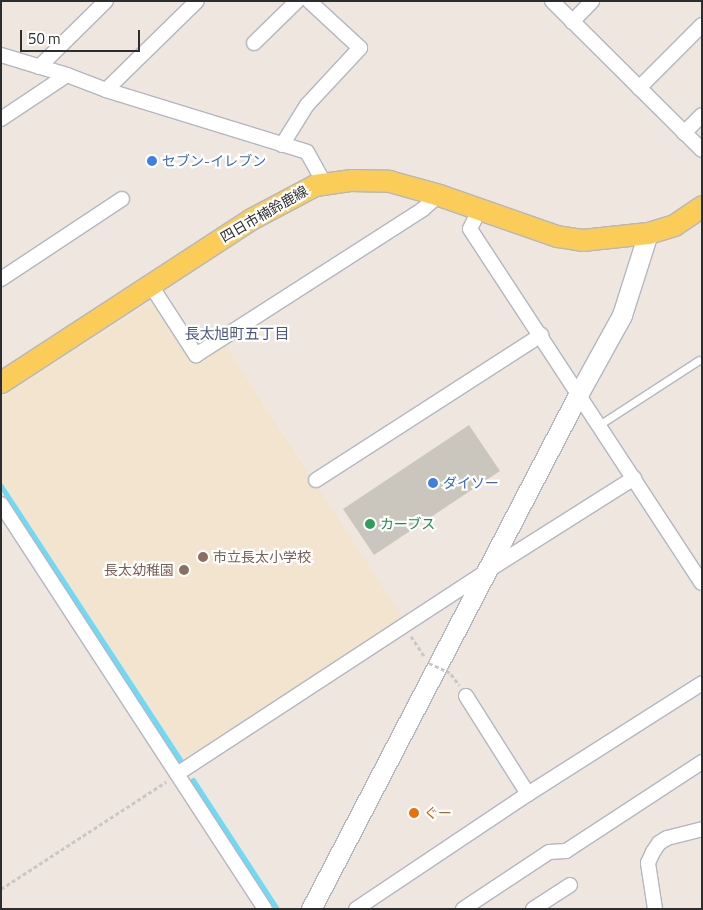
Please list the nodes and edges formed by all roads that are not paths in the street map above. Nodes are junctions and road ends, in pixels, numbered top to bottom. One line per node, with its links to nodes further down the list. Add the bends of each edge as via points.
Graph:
1 (106, 1): 11 (street)
2 (197, 1): 14 (street)
3 (297, 1): 9 (street)
4 (309, 1): 18 (street, via 360,48 307,105)
5 (552, 1): 7 (street)
6 (592, 1): 7 (street)
7 (572, 22): 13 (street)
8 (702, 25): 13 (street)
9 (254, 42)
10 (1, 55): 11 (street)
11 (39, 67): 12 (street)
12 (68, 75): 14 (street); 16 (street)
13 (639, 88): 17 (street)
14 (106, 90): 18 (street)
15 (702, 116): 17 (street)
16 (1, 119)
17 (684, 133): 19 (street)
18 (282, 145): 20 (street, via 307,152)
19 (702, 150)
20 (324, 183): 21 (main road, 四日市楠鈴鹿線, via 389,181); 27 (main road, 四日市楠鈴鹿線, via 272,207)
21 (439, 195): 24 (main road, 四日市楠鈴鹿線); 27 (street, via 423,209 196,355)
22 (122, 199): 26 (street)
23 (702, 206): 25 (main road, 四日市楠鈴鹿線, via 674,225)
24 (480, 209): 25 (main road, 四日市楠鈴鹿線, via 557,236 582,240); 28 (street, via 470,229)
25 (648, 233): 31 (street, via 622,315)
26 (1, 278)
27 (150, 284): 30 (main road, 四日市楠鈴鹿線)
28 (541, 335): 31 (street); 34 (street)
29 (699, 360): 32 (lane)
30 (1, 382)
31 (579, 392): 32 (street); 36 (street)
32 (599, 425): 33 (street)
33 (634, 478): 36 (street); 37 (street)
34 (316, 480)
35 (1, 504): 41 (street)
36 (487, 571): 41 (street); 46 (street)
37 (702, 583)
38 (702, 683): 42 (street)
39 (466, 696): 42 (street)
40 (702, 762): 48 (street, via 566,851 549,852)
41 (177, 774): 45 (street)
42 (528, 794): 47 (street)
43 (702, 829): 50 (street, via 667,838 653,852 648,863)
44 (570, 885): 49 (street)
45 (265, 909)
46 (311, 909)
47 (356, 909)
48 (463, 909)
49 (533, 909)
50 (655, 909)

